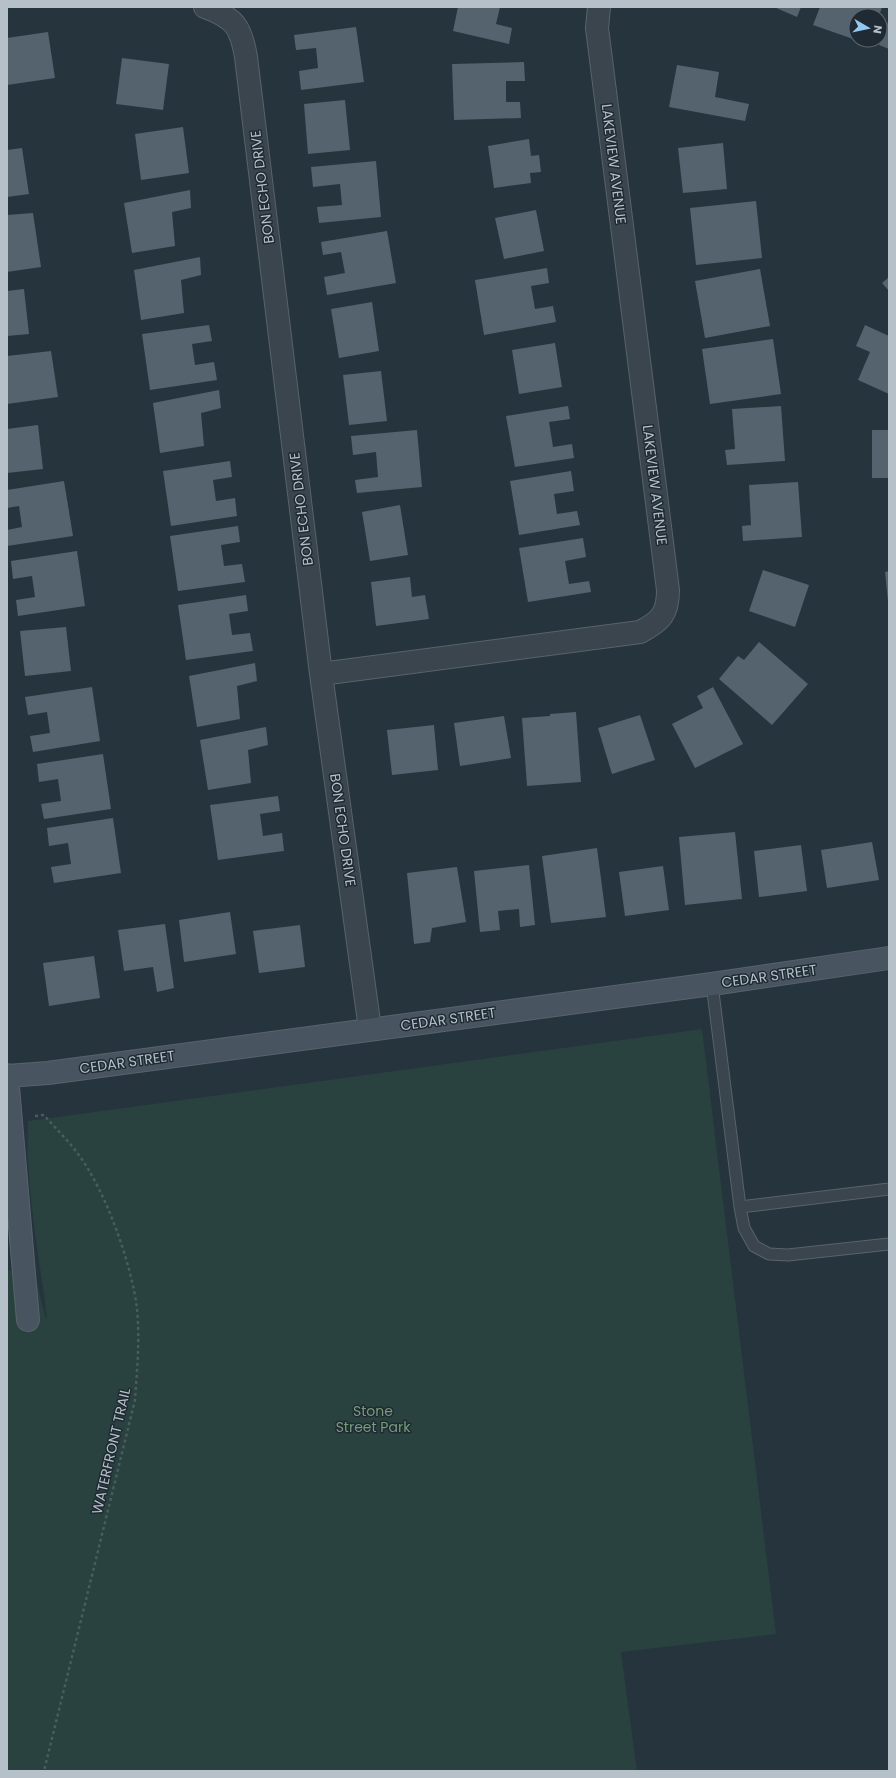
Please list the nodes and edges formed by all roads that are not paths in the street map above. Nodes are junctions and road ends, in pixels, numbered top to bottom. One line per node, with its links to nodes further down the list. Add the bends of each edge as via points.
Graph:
1 (205, 7): 3 (street, BON ECHO DRIVE, via 233,22 242,36 246,57)
2 (599, 7): 3 (street, LAKEVIEW AVENUE, via 597,28 668,590 668,600 661,620 640,632)
3 (322, 674): 6 (street, BON ECHO DRIVE)
4 (889, 958): 5 (street, CEDAR STREET)
5 (712, 984): 6 (street, CEDAR STREET); 9 (lane)
6 (370, 1029): 7 (street, CEDAR STREET, via 48,1073)
7 (7, 1075): 11 (street)
8 (889, 1189): 9 (lane)
9 (740, 1207): 10 (lane, via 744,1228 754,1246 769,1254 788,1255)
10 (889, 1244)
11 (28, 1320)

